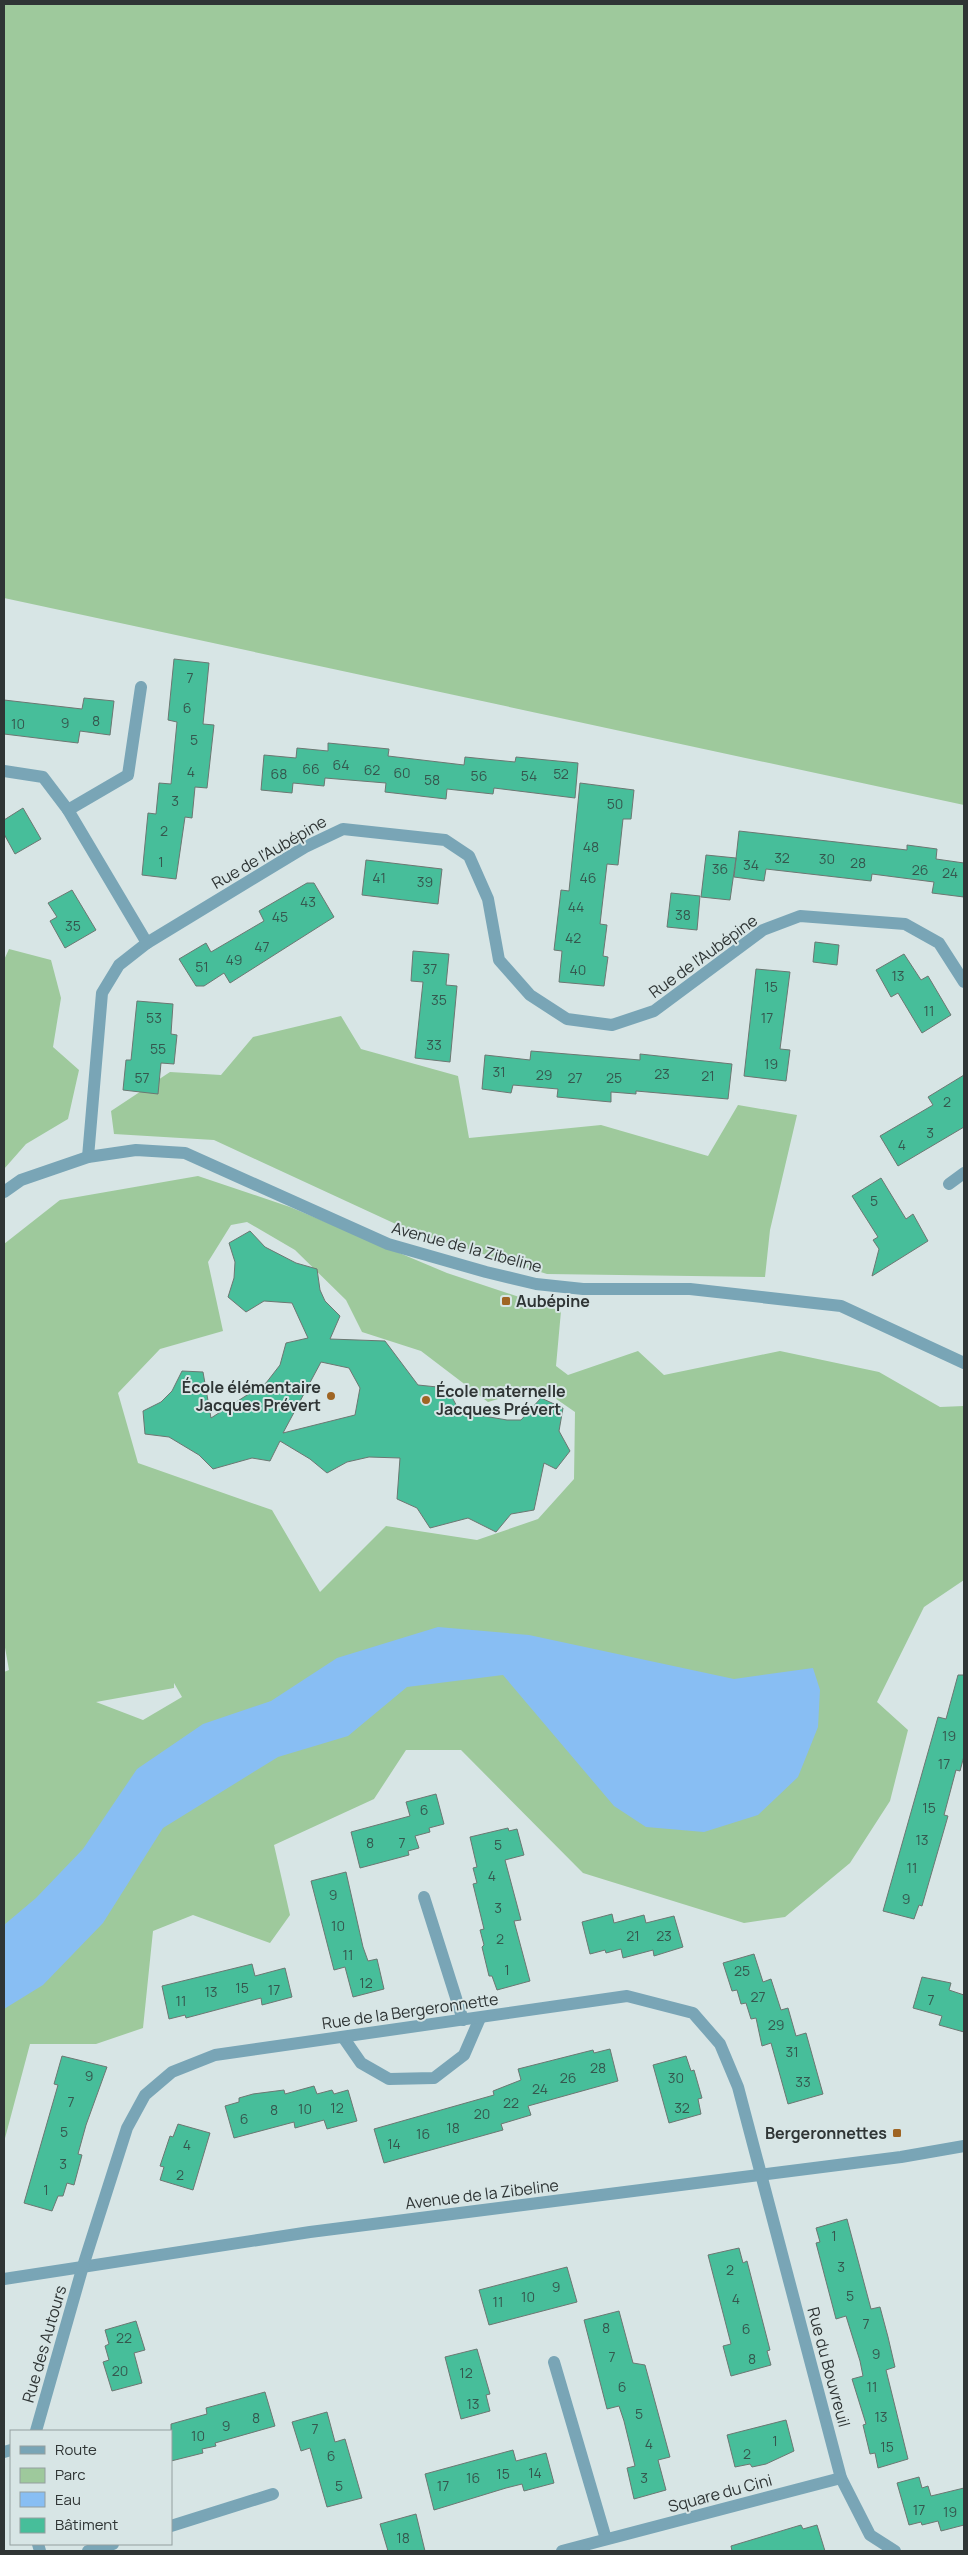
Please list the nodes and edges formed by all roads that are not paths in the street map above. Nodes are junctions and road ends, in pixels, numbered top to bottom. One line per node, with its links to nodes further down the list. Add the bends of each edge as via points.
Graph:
1 (141, 687): 3 (street, via 128,775)
2 (4, 771): 3 (street, via 43,777)
3 (68, 810): 4 (street)
4 (148, 943): 5 (street, Rue de l'Aubépine, via 305,847 343,829 445,840 469,856 488,899 499,960 530,995 567,1019 612,1025 654,1012 763,930 800,916 904,924 939,943); 6 (street, Rue de l'Aubépine, via 119,965 102,993)
5 (964, 982)
6 (88, 1157): 9 (street, Avenue de la Zibeline, via 21,1180); 10 (street, Avenue de la Zibeline, via 136,1150 185,1153 388,1244 536,1284 583,1289 690,1289 841,1306)
7 (964, 1173): 8 (street)
8 (949, 1184)
9 (4, 1192)
10 (964, 1363)
11 (424, 1897): 13 (street)
12 (480, 2018): 13 (street, Rue de la Bergeronnette); 14 (street, via 464,2054 434,2078 389,2079 362,2063); 16 (street, Rue de la Bergeronnette, via 627,1996 693,2014 720,2044 738,2087)
13 (463, 2020): 14 (street, Rue de la Bergeronnette)
14 (343, 2037): 17 (street, Rue de la Bergeronnette, via 215,2055 172,2072 145,2095 127,2128)
15 (964, 2146): 16 (street, Avenue de la Zibeline)
16 (762, 2174): 17 (street, Avenue de la Zibeline, via 310,2232); 21 (street, Rue du Bouvreuil)
17 (83, 2266): 18 (street, Avenue de la Zibeline); 20 (street, Rue des Autours)
18 (4, 2279)
19 (554, 2362): 24 (street)
20 (36, 2430)
21 (841, 2478): 24 (street, Square du Cini); 28 (street, Rue du Bouvreuil, via 870,2535)
22 (273, 2494): 23 (street)
23 (172, 2526)
24 (606, 2539): 27 (street, Square du Cini)
25 (109, 2545): 26 (street)
26 (88, 2551)
27 (562, 2551)
28 (895, 2551)

